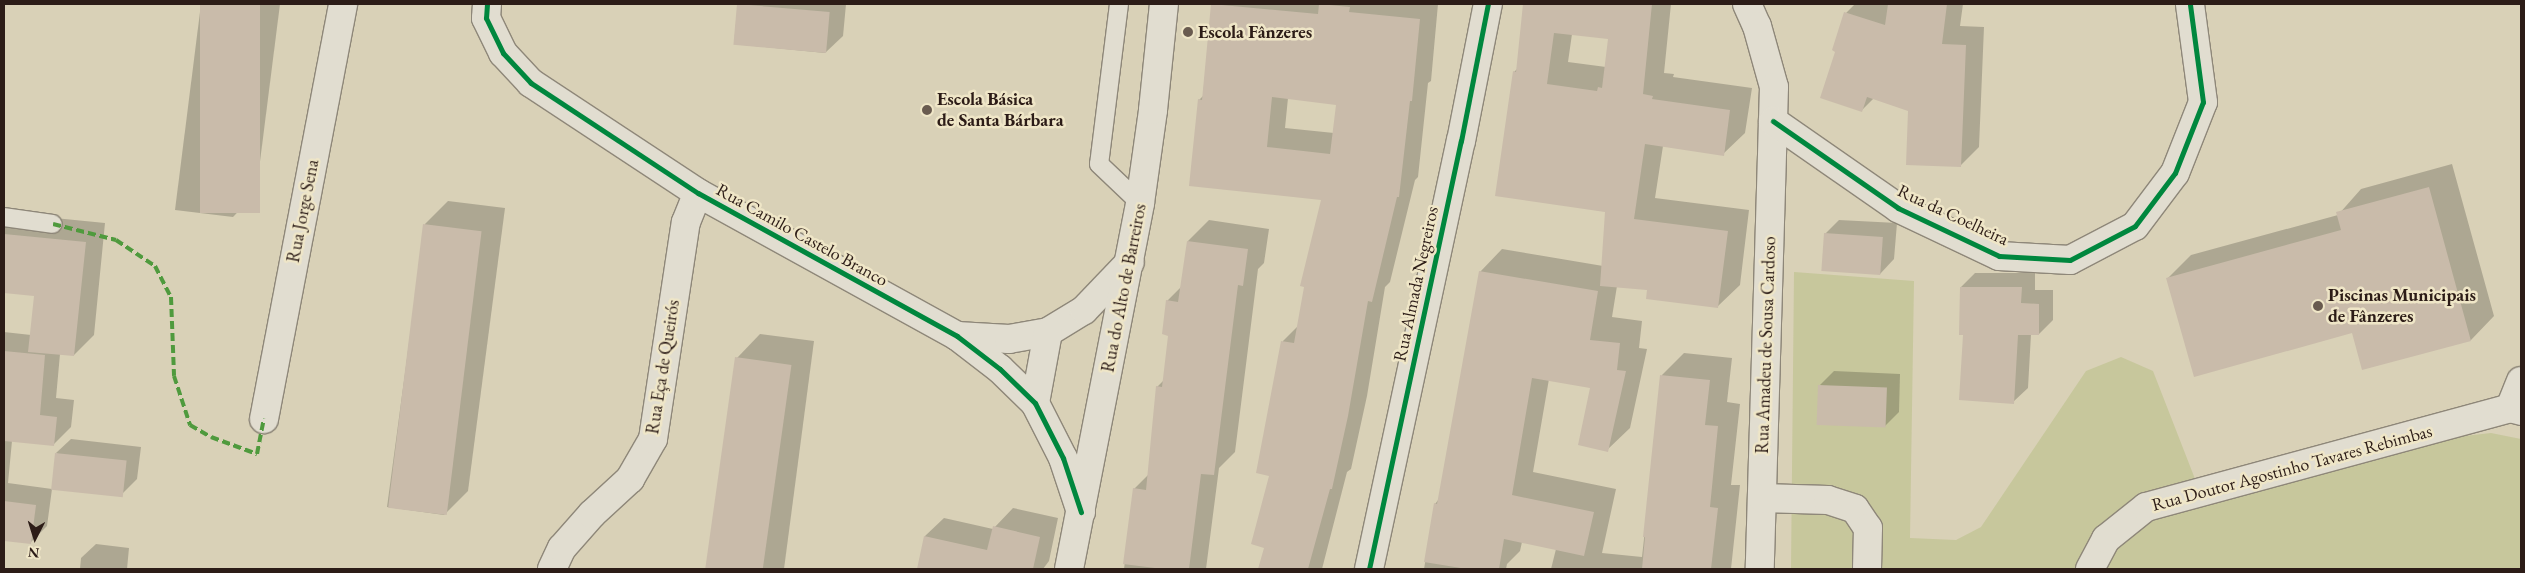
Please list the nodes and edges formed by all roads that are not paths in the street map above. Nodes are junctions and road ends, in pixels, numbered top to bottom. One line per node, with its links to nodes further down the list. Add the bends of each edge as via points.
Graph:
1 (344, 4): 19 (street, Rua Jorge Sena)
2 (487, 4): 9 (street, Rua Camilo Castelo Branco, via 486,18 504,53 531,83)
3 (1119, 4): 10 (lane, via 1099,164)
4 (1164, 4): 10 (street, Rua do Alto de Barreiros)
5 (1488, 4): 24 (street, Rua Almada Negreiros)
6 (1747, 4): 8 (street, via 1757,26 1774,87)
7 (2190, 4): 8 (street, Rua da Coelheira, via 2203,102 2175,172 2135,226 2070,260 1999,256 1898,208)
8 (1773, 121): 20 (street, Rua Amadeu de Sousa Cardoso)
9 (698, 193): 15 (street, Rua Camilo Castelo Branco); 22 (street, Rua Eça de Queirós, via 686,222 653,439 630,479 562,548)
10 (1140, 203): 13 (street, Rua do Alto de Barreiros)
11 (4, 218): 12 (lane)
12 (53, 224)
13 (1130, 262): 14 (street, Rua Camilo Castelo Branco, via 1084,310); 21 (street, Rua do Alto de Barreiros)
14 (1048, 332): 15 (street, Rua Camilo Castelo Branco, via 1009,339); 17 (street)
15 (957, 336): 17 (street, Rua Camilo Castelo Branco, via 1000,369)
16 (2521, 381): 18 (street)
17 (1035, 403): 21 (street, Rua Camilo Castelo Branco, via 1063,458)
18 (2516, 409): 27 (street, Rua Doutor Agostinho Tavares Rebimbas, via 2146,507 2106,539)
19 (264, 419)
20 (1762, 498): 25 (street, Rua Amadeu de Sousa Cardoso); 26 (street, via 1828,500 1855,509 1868,528)
21 (1081, 512): 23 (street, Rua do Alto de Barreiros)
22 (552, 569)
23 (1069, 569)
24 (1368, 569)
25 (1760, 569)
26 (1867, 569)
27 (2090, 569)

